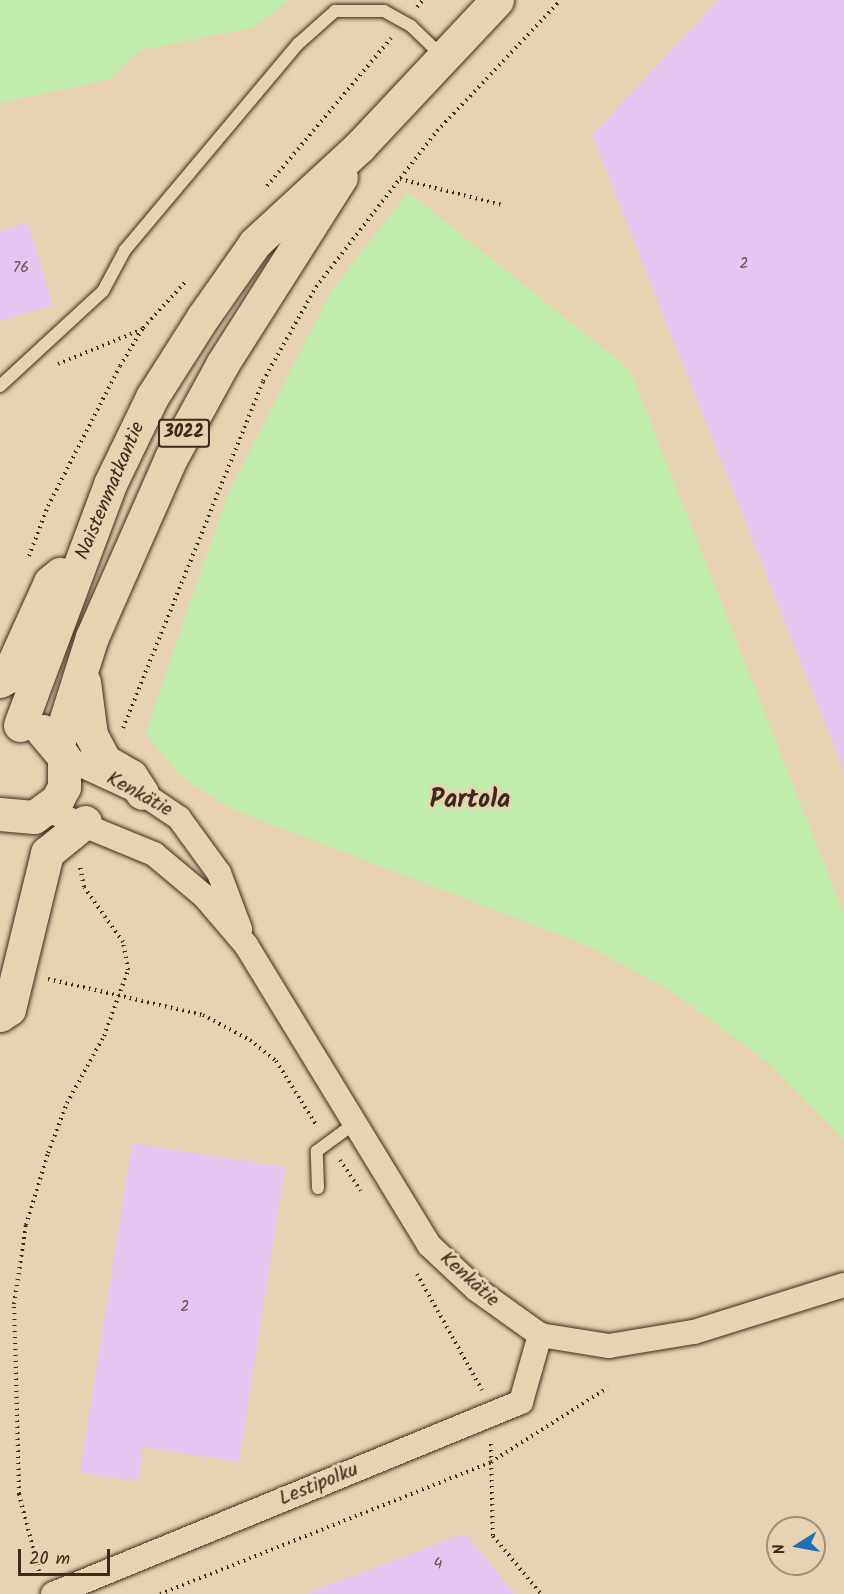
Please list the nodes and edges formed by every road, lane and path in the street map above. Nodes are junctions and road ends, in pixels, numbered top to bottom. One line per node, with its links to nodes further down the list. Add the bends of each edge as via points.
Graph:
1 (497, 0): 3 (main road, Naistenmatkantie / 3022)
2 (561, 0): 5 (path, via 489,72)
3 (444, 58): 4 (main road, Naistenmatkantie / 3022); 8 (lane, via 411,26 384,11 335,11 298,44 124,250 103,291)
4 (360, 146): 10 (main road, Naistenmatkantie / 3022, via 255,243 203,317 152,397); 11 (main road, Naistenmatkantie / 3022, via 223,363 171,458 126,551 92,638)
5 (400, 179): 6 (path); 15 (path, via 316,286 263,381)
6 (502, 205)
7 (143, 328): 8 (path, via 72,359)
8 (15, 373): 9 (lane)
9 (0, 386)
10 (81, 559): 12 (main road, via 50,582 7,677); 13 (main road, Naistenmatkantie / 3022)
11 (84, 675): 14 (main road, Naistenmatkantie / 3022); 15 (main road, via 92,735)
12 (0, 681)
13 (10, 727): 14 (main road, via 47,734)
14 (61, 751): 16 (street, Kenkätie); 17 (main road, via 64,787)
15 (111, 766): 16 (main road, via 131,776)
16 (142, 792): 20 (street, Kenkätie, via 179,818 197,840 219,873)
17 (40, 813): 18 (main road); 19 (street, Kenkätie); 21 (main road)
18 (0, 814)
19 (89, 824): 20 (street, Kenkätie, via 176,868); 23 (path, via 80,870 84,887 123,942 128,970); 24 (main road, via 47,853 9,1009)
20 (246, 945): 25 (street, Kenkätie)
21 (0, 968)
22 (41, 977): 23 (path)
23 (122, 994): 26 (path, via 203,1015 250,1040 276,1061); 35 (path, via 67,1103 48,1153 26,1225 14,1304 19,1494)
24 (0, 1015)
25 (355, 1123): 26 (lane); 31 (street, Kenkätie, via 429,1245 476,1289)
26 (328, 1143): 27 (lane, via 315,1159); 28 (path)
27 (318, 1188)
28 (367, 1200)
29 (412, 1266): 33 (path, via 449,1324)
30 (844, 1285): 31 (street, Kenkätie, via 694,1332 609,1346)
31 (540, 1335): 33 (street, Lestipolku, via 521,1402)
32 (607, 1388): 34 (path)
33 (491, 1415): 34 (path); 35 (street, Lestipolku)
34 (491, 1462): 36 (path); 37 (path, via 493,1536)
35 (48, 1589)
36 (160, 1594)
37 (541, 1594)

